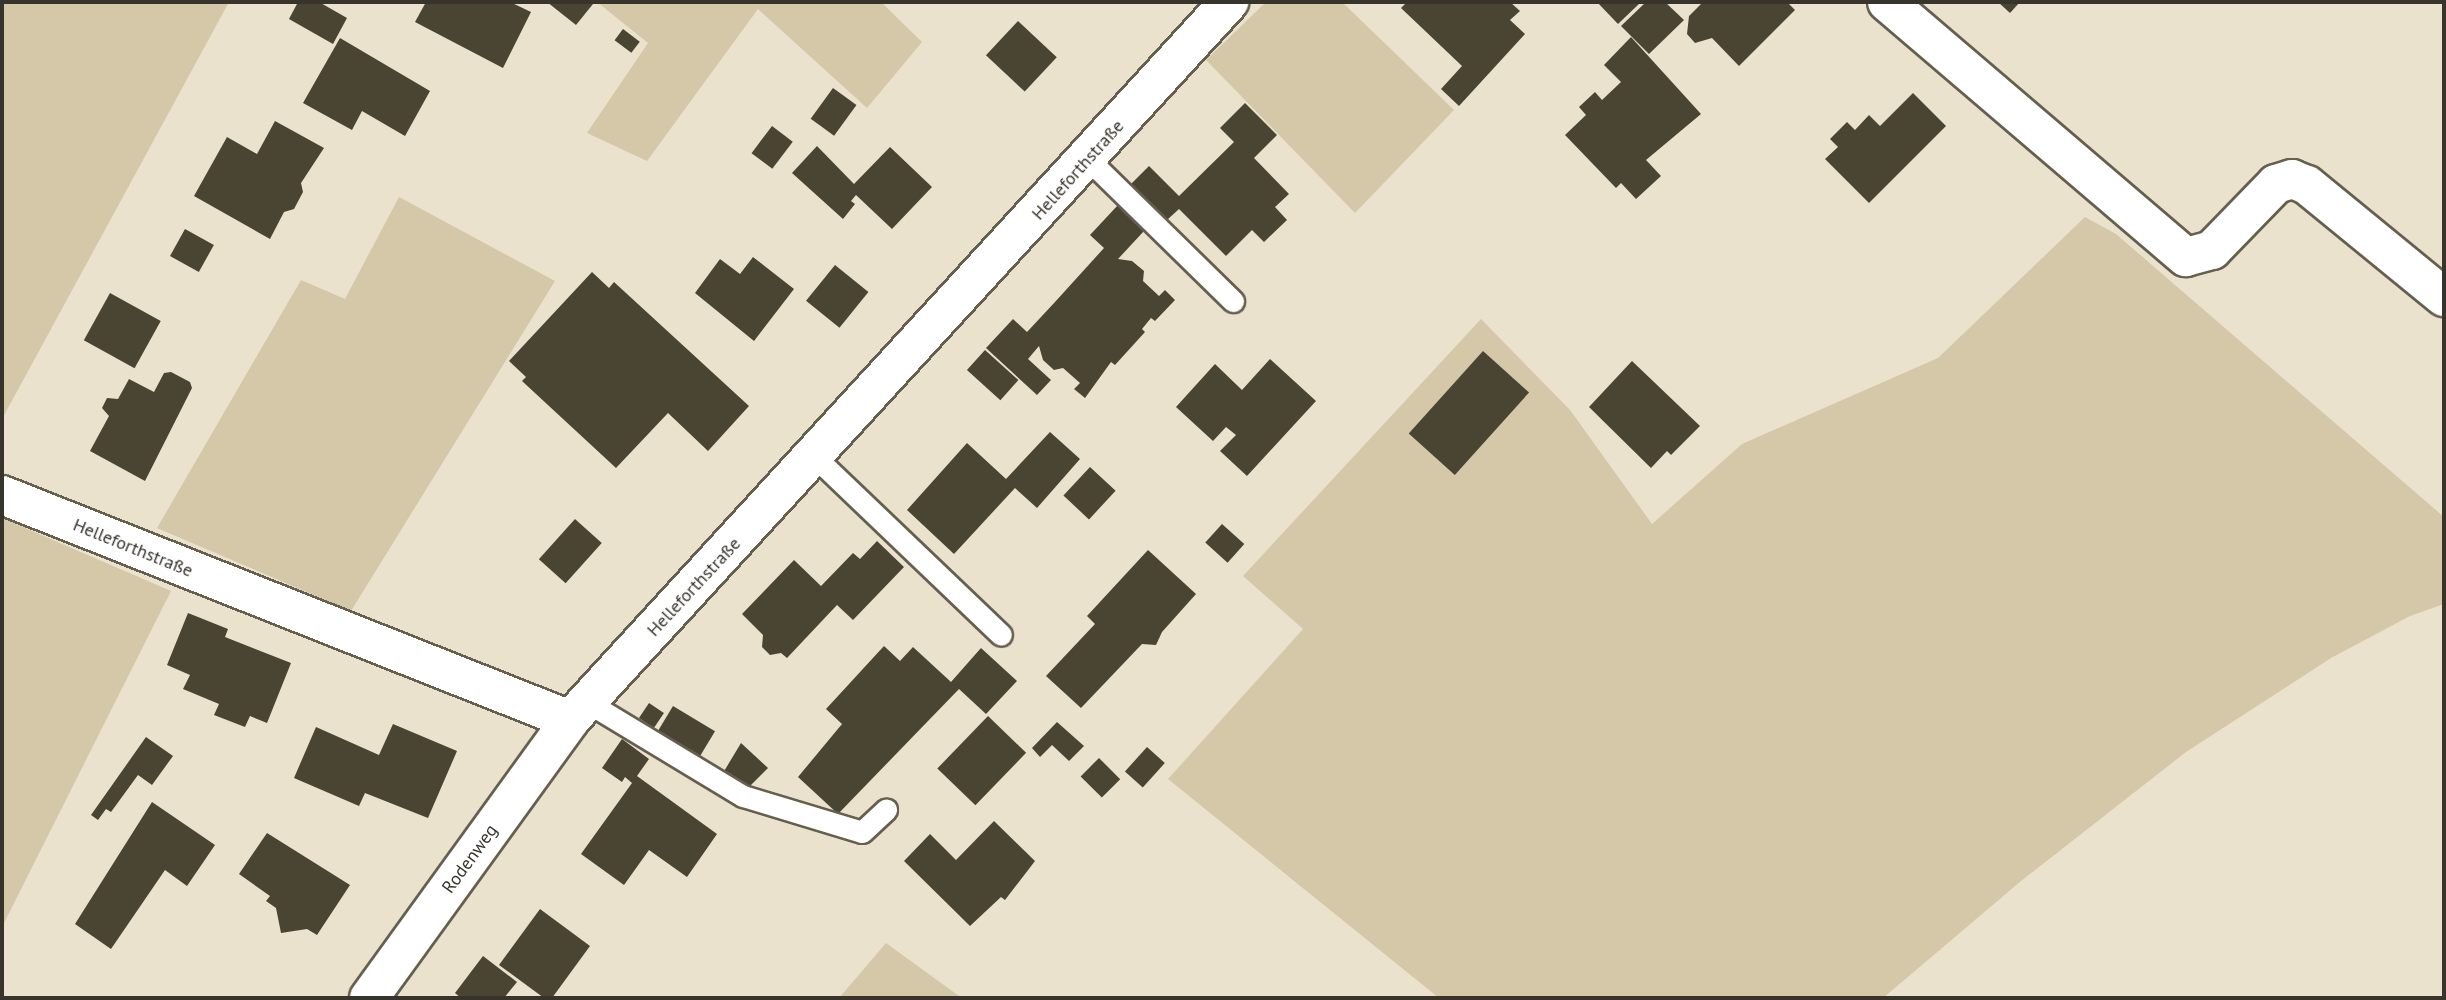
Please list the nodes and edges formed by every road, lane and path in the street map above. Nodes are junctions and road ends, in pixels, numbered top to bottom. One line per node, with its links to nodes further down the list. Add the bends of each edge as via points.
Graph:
1 (1229, 2): 3 (street, Helleforthstraße)
2 (1886, 2): 4 (street, via 2186,257 2212,250 2276,184 2292,179 2307,185)
3 (1088, 159): 5 (lane); 6 (street, Helleforthstraße)
4 (2444, 297)
5 (1233, 301)
6 (815, 457): 8 (lane); 9 (street, Helleforthstraße)
7 (2, 495): 9 (street, Helleforthstraße)
8 (1001, 635)
9 (578, 711): 10 (lane, via 743,796 862,832); 11 (street, Rodenweg)
10 (886, 810)
11 (369, 998)

